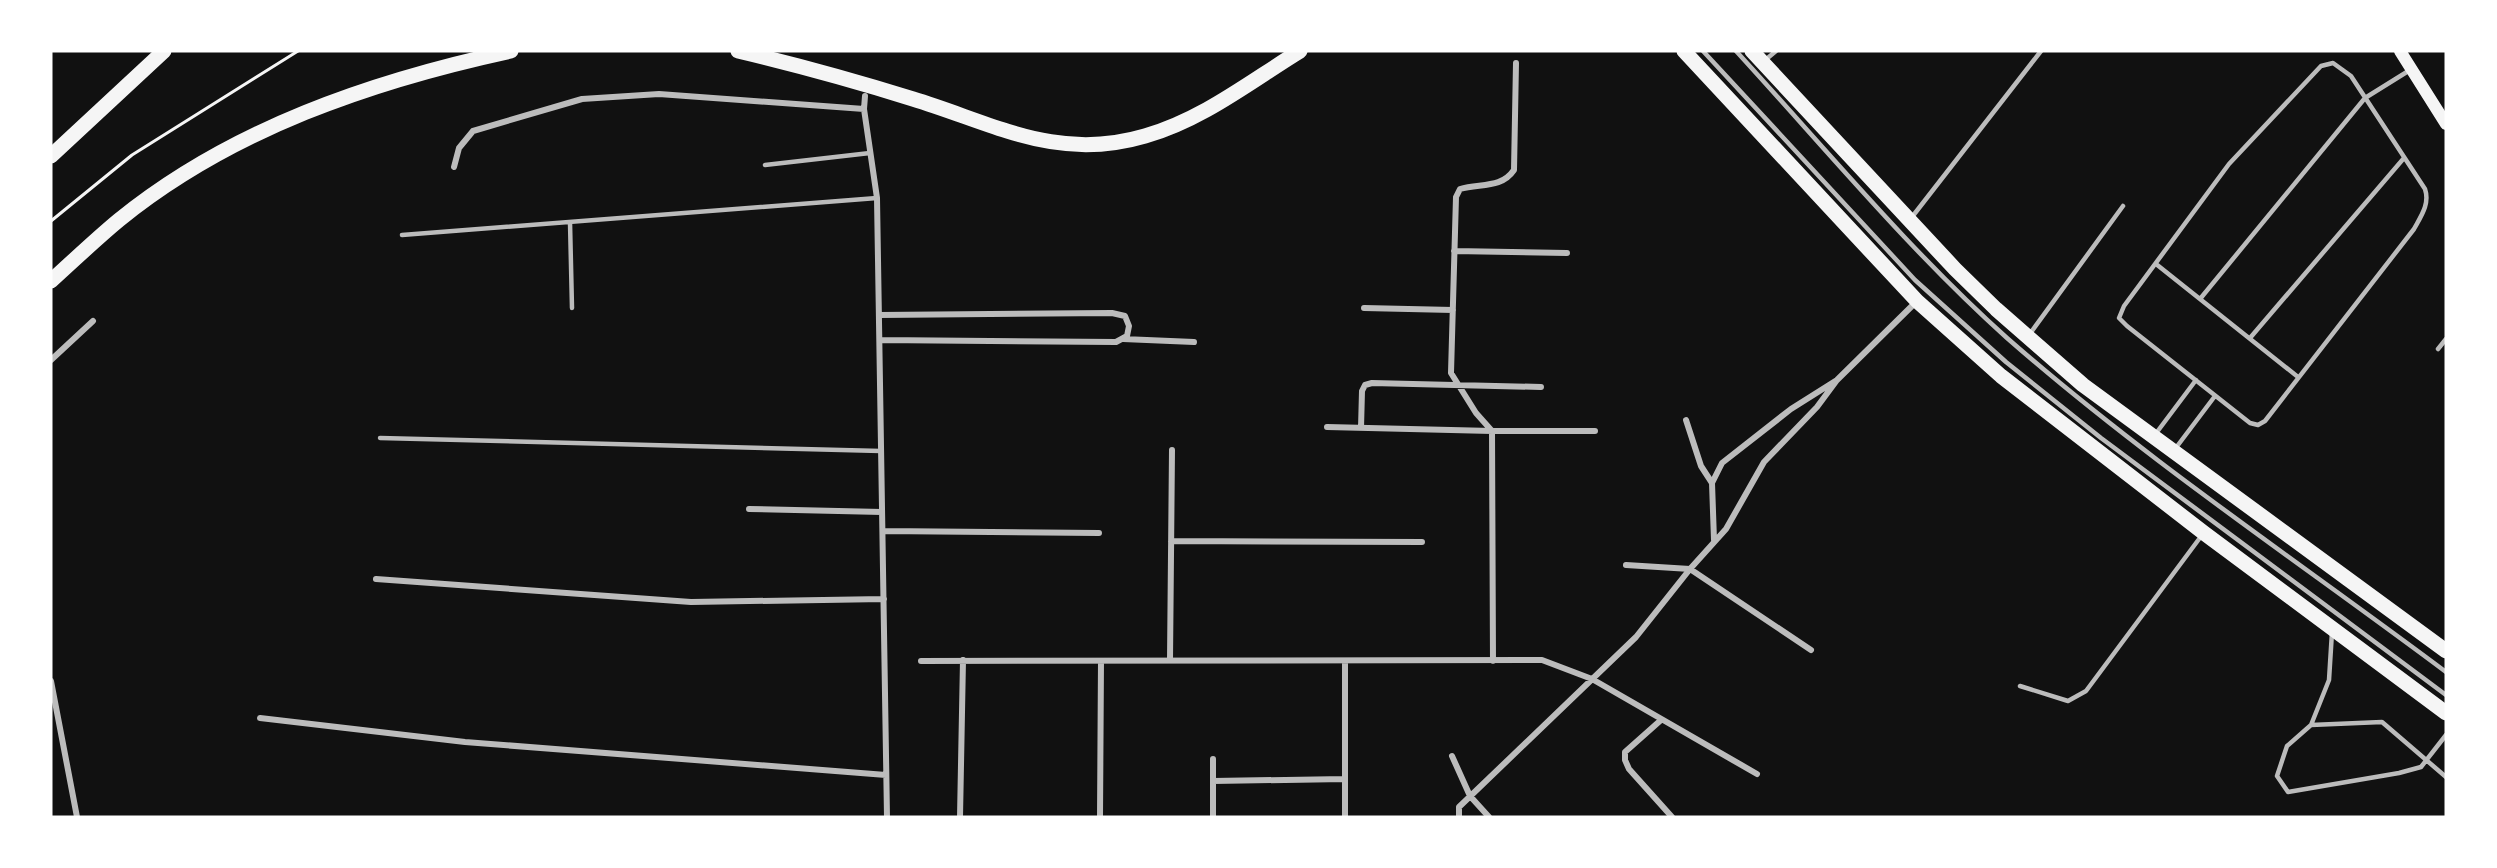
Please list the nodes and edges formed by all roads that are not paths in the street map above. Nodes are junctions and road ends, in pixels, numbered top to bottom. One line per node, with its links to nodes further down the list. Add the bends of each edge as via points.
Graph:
1 (164, 51): 19 (main road)
2 (511, 51): 31 (main road, via 407,76 294,117 183,176 121,219)
3 (738, 51): 4 (main road, via 914,99 1018,136 1084,146 1147,136 1176,124)
4 (1300, 51)
5 (1684, 51): 33 (main road)
6 (1702, 51): 89 (lane, via 1906,272 2006,362 2101,438)
7 (1736, 51): 85 (lane, via 1914,247 2006,337 2109,423)
8 (1776, 51): 11 (lane)
9 (2041, 51): 25 (lane)
10 (2400, 51): 13 (main road)
11 (1757, 57): 25 (main road)
12 (1516, 63): 28 (street, via 1514,170 1498,184 1460,189 1456,197)
13 (2411, 69): 15 (lane); 17 (main road)
14 (865, 96): 16 (street)
15 (2366, 98): 20 (lane); 30 (lane, via 2343,69 2333,63 2321,66 2229,164); 32 (lane)
16 (864, 109): 18 (street); 22 (street, via 659,94 582,99 473,131 459,148)
17 (2446, 124)
18 (870, 153): 21 (lane); 23 (street)
19 (51, 156)
20 (2404, 158): 40 (lane); 47 (lane, via 2425,189 2425,209 2414,229)
21 (765, 165)
22 (454, 166)
23 (878, 198): 26 (lane); 37 (street)
24 (2123, 206): 39 (lane)
25 (1910, 221): 39 (main road, via 1988,302)
26 (570, 222): 27 (lane); 34 (lane)
27 (402, 235)
28 (1454, 251): 29 (street); 36 (street)
29 (1567, 253)
30 (2156, 264): 32 (lane); 49 (lane, via 2119,318)
31 (51, 281)
32 (2200, 299): 40 (lane)
33 (1917, 301): 48 (street); 68 (main road, via 2001,376)
34 (572, 308)
35 (1364, 308): 36 (street)
36 (1453, 310): 50 (street, via 1451,373)
37 (879, 315): 41 (street, via 1112,313 1125,315 1129,326); 43 (street)
38 (93, 321): 46 (street)
39 (2028, 337): 58 (main road, via 2083,385)
40 (2250, 338): 47 (lane)
41 (1123, 339): 43 (street); 44 (street)
42 (2446, 339): 45 (lane)
43 (880, 340): 61 (street)
44 (1194, 342)
45 (2438, 349)
46 (51, 360)
47 (2298, 377): 52 (lane, via 2258,425)
48 (1837, 380): 63 (street, via 1730,456); 69 (street, via 1817,407 1764,462 1729,524)
49 (2196, 380): 52 (lane); 58 (lane)
50 (1458, 385): 51 (street); 55 (street, via 1365,385); 56 (street)
51 (1541, 387)
52 (2215, 396): 62 (lane)
53 (1686, 420): 63 (street, via 1701,466)
54 (1327, 427): 55 (street)
55 (1361, 428): 56 (street)
56 (1492, 431): 57 (street); 83 (street)
57 (1595, 431)
58 (2153, 437): 62 (main road)
59 (380, 438): 61 (lane)
60 (1172, 450): 70 (street)
61 (881, 451): 65 (street)
62 (2173, 452): 78 (main road)
63 (1712, 483): 69 (street)
64 (749, 509): 65 (street)
65 (882, 512): 66 (street)
66 (883, 531): 67 (street); 75 (street)
67 (1099, 533)
68 (2204, 533): 76 (main road); 88 (lane, via 2086,691 2068,701)
69 (1714, 540): 73 (street)
70 (1171, 541): 71 (street); 80 (street)
71 (1422, 542)
72 (1626, 565): 73 (street)
73 (1690, 569): 77 (street); 86 (street, via 1636,637)
74 (376, 579): 75 (street, via 691,602)
75 (884, 599): 99 (street)
76 (2332, 629): 90 (main road); 93 (lane, via 2329,680)
77 (1811, 650)
78 (2446, 651)
79 (963, 660): 81 (street); 82 (street); 106 (street)
80 (1170, 660): 82 (street); 84 (street)
81 (921, 661)
82 (1101, 661): 107 (street)
83 (1493, 661): 84 (street); 86 (street, via 1542,660)
84 (1345, 662): 101 (street)
85 (2446, 672)
86 (1592, 679): 92 (street); 103 (street)
87 (51, 681): 104 (street)
88 (2020, 686)
89 (2446, 695)
90 (2446, 712)
91 (260, 718): 99 (street, via 465,742)
92 (1661, 720): 98 (street); 112 (street, via 1625,752 1625,760)
93 (2311, 725): 97 (lane, via 2382,722); 97 (lane, via 2287,746 2277,776 2288,792 2399,773 2421,767)
94 (2446, 735): 97 (lane)
95 (1452, 756): 103 (street)
96 (1213, 759): 102 (street)
97 (2428, 759): 100 (lane)
98 (1757, 774)
99 (886, 775): 105 (street)
100 (2446, 777)
101 (1345, 779): 102 (street); 109 (street)
102 (1213, 781): 108 (street)
103 (1470, 796): 110 (street, via 1459,807); 111 (street)
104 (77, 817)
105 (887, 817)
106 (960, 817)
107 (1100, 817)
108 (1213, 817)
109 (1345, 817)
110 (1458, 817)
111 (1489, 817)
112 (1672, 817)

